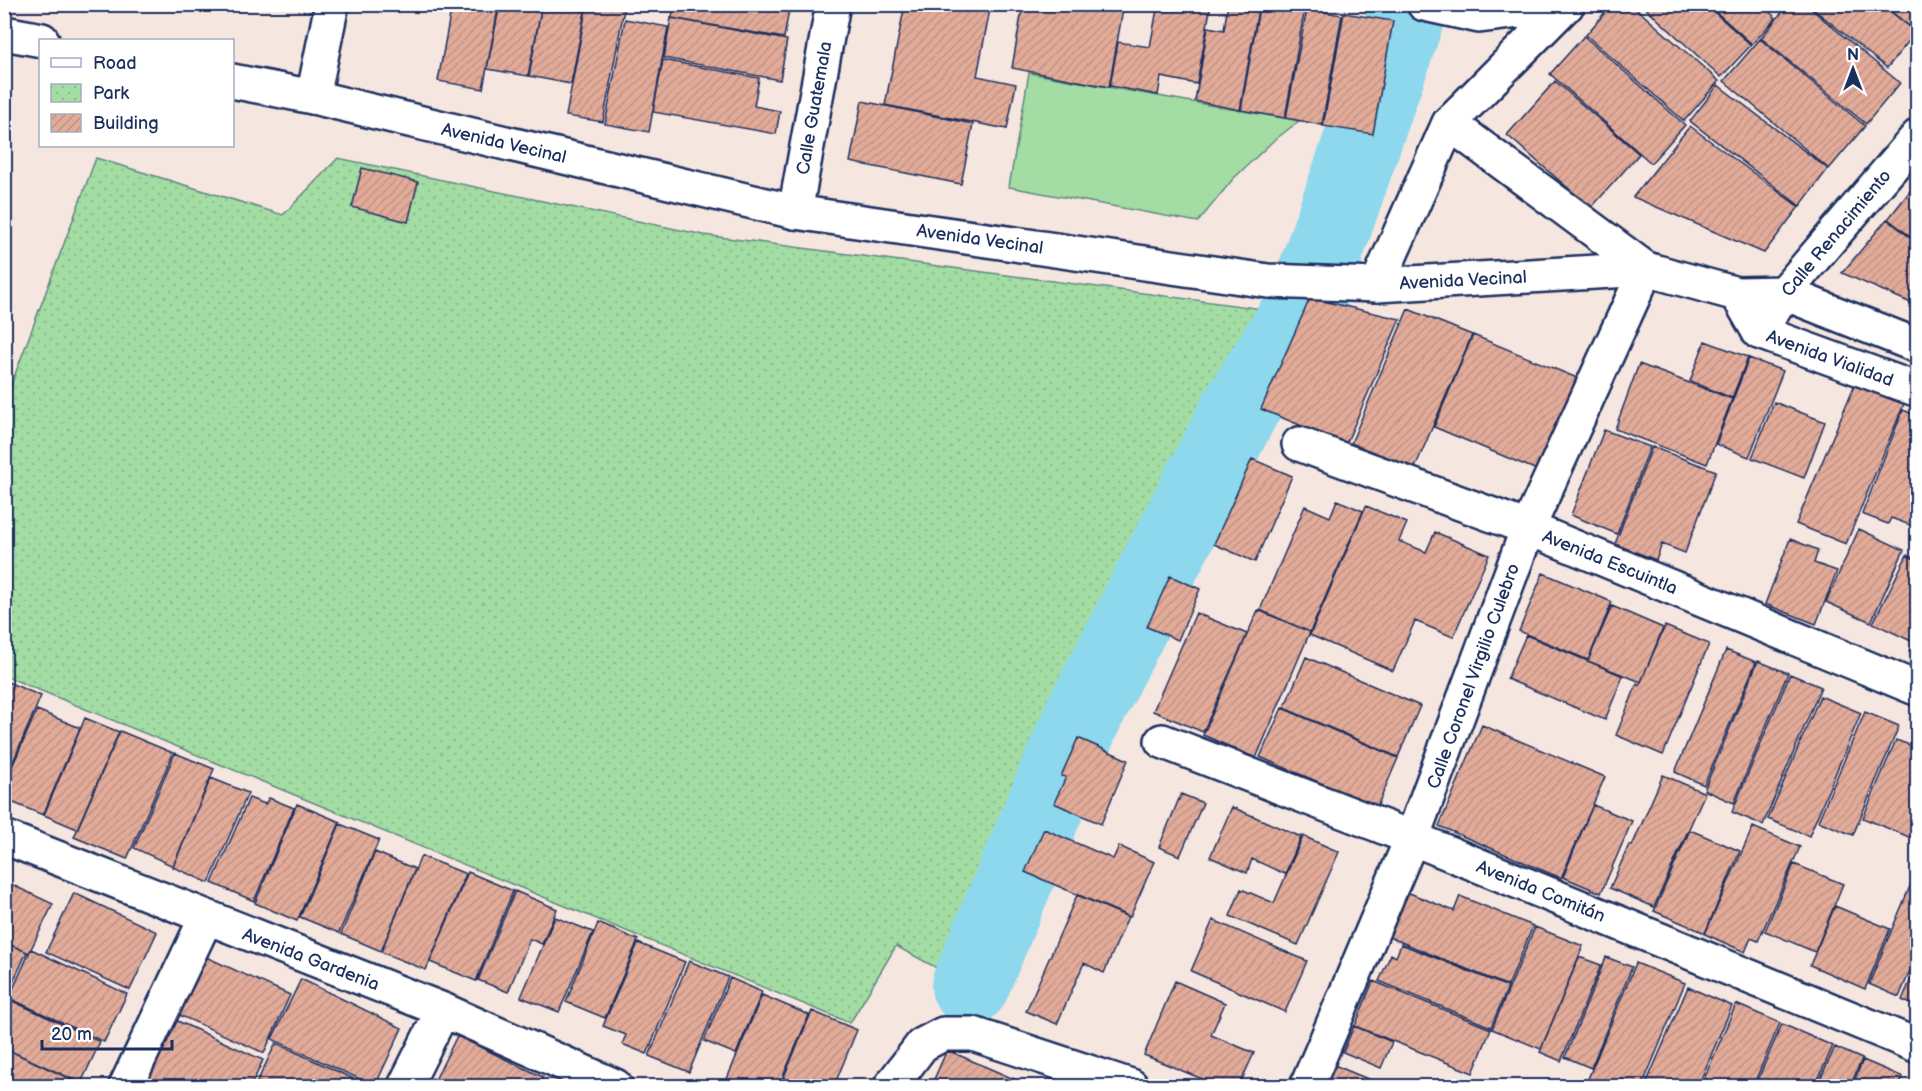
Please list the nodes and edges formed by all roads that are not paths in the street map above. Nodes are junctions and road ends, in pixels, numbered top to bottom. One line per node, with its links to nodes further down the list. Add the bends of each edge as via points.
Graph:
1 (332, 4): 8 (street)
2 (833, 4): 11 (street, Calle Guatemala)
3 (1424, 4): 4 (street, via 1479,16)
4 (1567, 5): 9 (street)
5 (4, 33): 6 (street)
6 (39, 39)
7 (234, 81): 8 (street, Avenida Vecinal)
8 (313, 98): 11 (street, Avenida Vecinal)
9 (1449, 123): 12 (street); 13 (street)
10 (1917, 136): 14 (street, Calle Renacimiento)
11 (795, 212): 13 (street, Avenida Vecinal, via 1268,281)
12 (1646, 269): 13 (street, Avenida Vecinal); 15 (street, Avenida Vecinal); 20 (street, Calle Coronel Virgilio Culebro)
13 (1377, 285)
14 (1784, 293): 15 (street); 16 (street, Calle Renacimiento); 17 (street)
15 (1737, 294): 16 (street, Avenida Vialidad)
16 (1759, 332): 18 (street, Avenida Vialidad)
17 (1917, 346)
18 (1917, 390)
19 (1299, 444): 20 (street, Avenida Escuintla)
20 (1528, 528): 21 (street, Avenida Escuintla); 24 (street, Calle Coronel Virgilio Culebro)
21 (1917, 689)
22 (1162, 741): 24 (street, Avenida Comitán)
23 (4, 837): 25 (street, Avenida Gardenia)
24 (1412, 838): 27 (street, Avenida Comitán); 33 (street, Calle Coronel Virgilio Culebro)
25 (206, 918): 26 (street, Avenida Gardenia); 28 (street)
26 (443, 1010): 29 (street); 30 (street, Avenida Gardenia)
27 (1917, 1046)
28 (126, 1086)
29 (405, 1086)
30 (615, 1086)
31 (891, 1086): 32 (street, via 922,1045 943,1034 973,1034)
32 (1131, 1086)
33 (1307, 1086)

